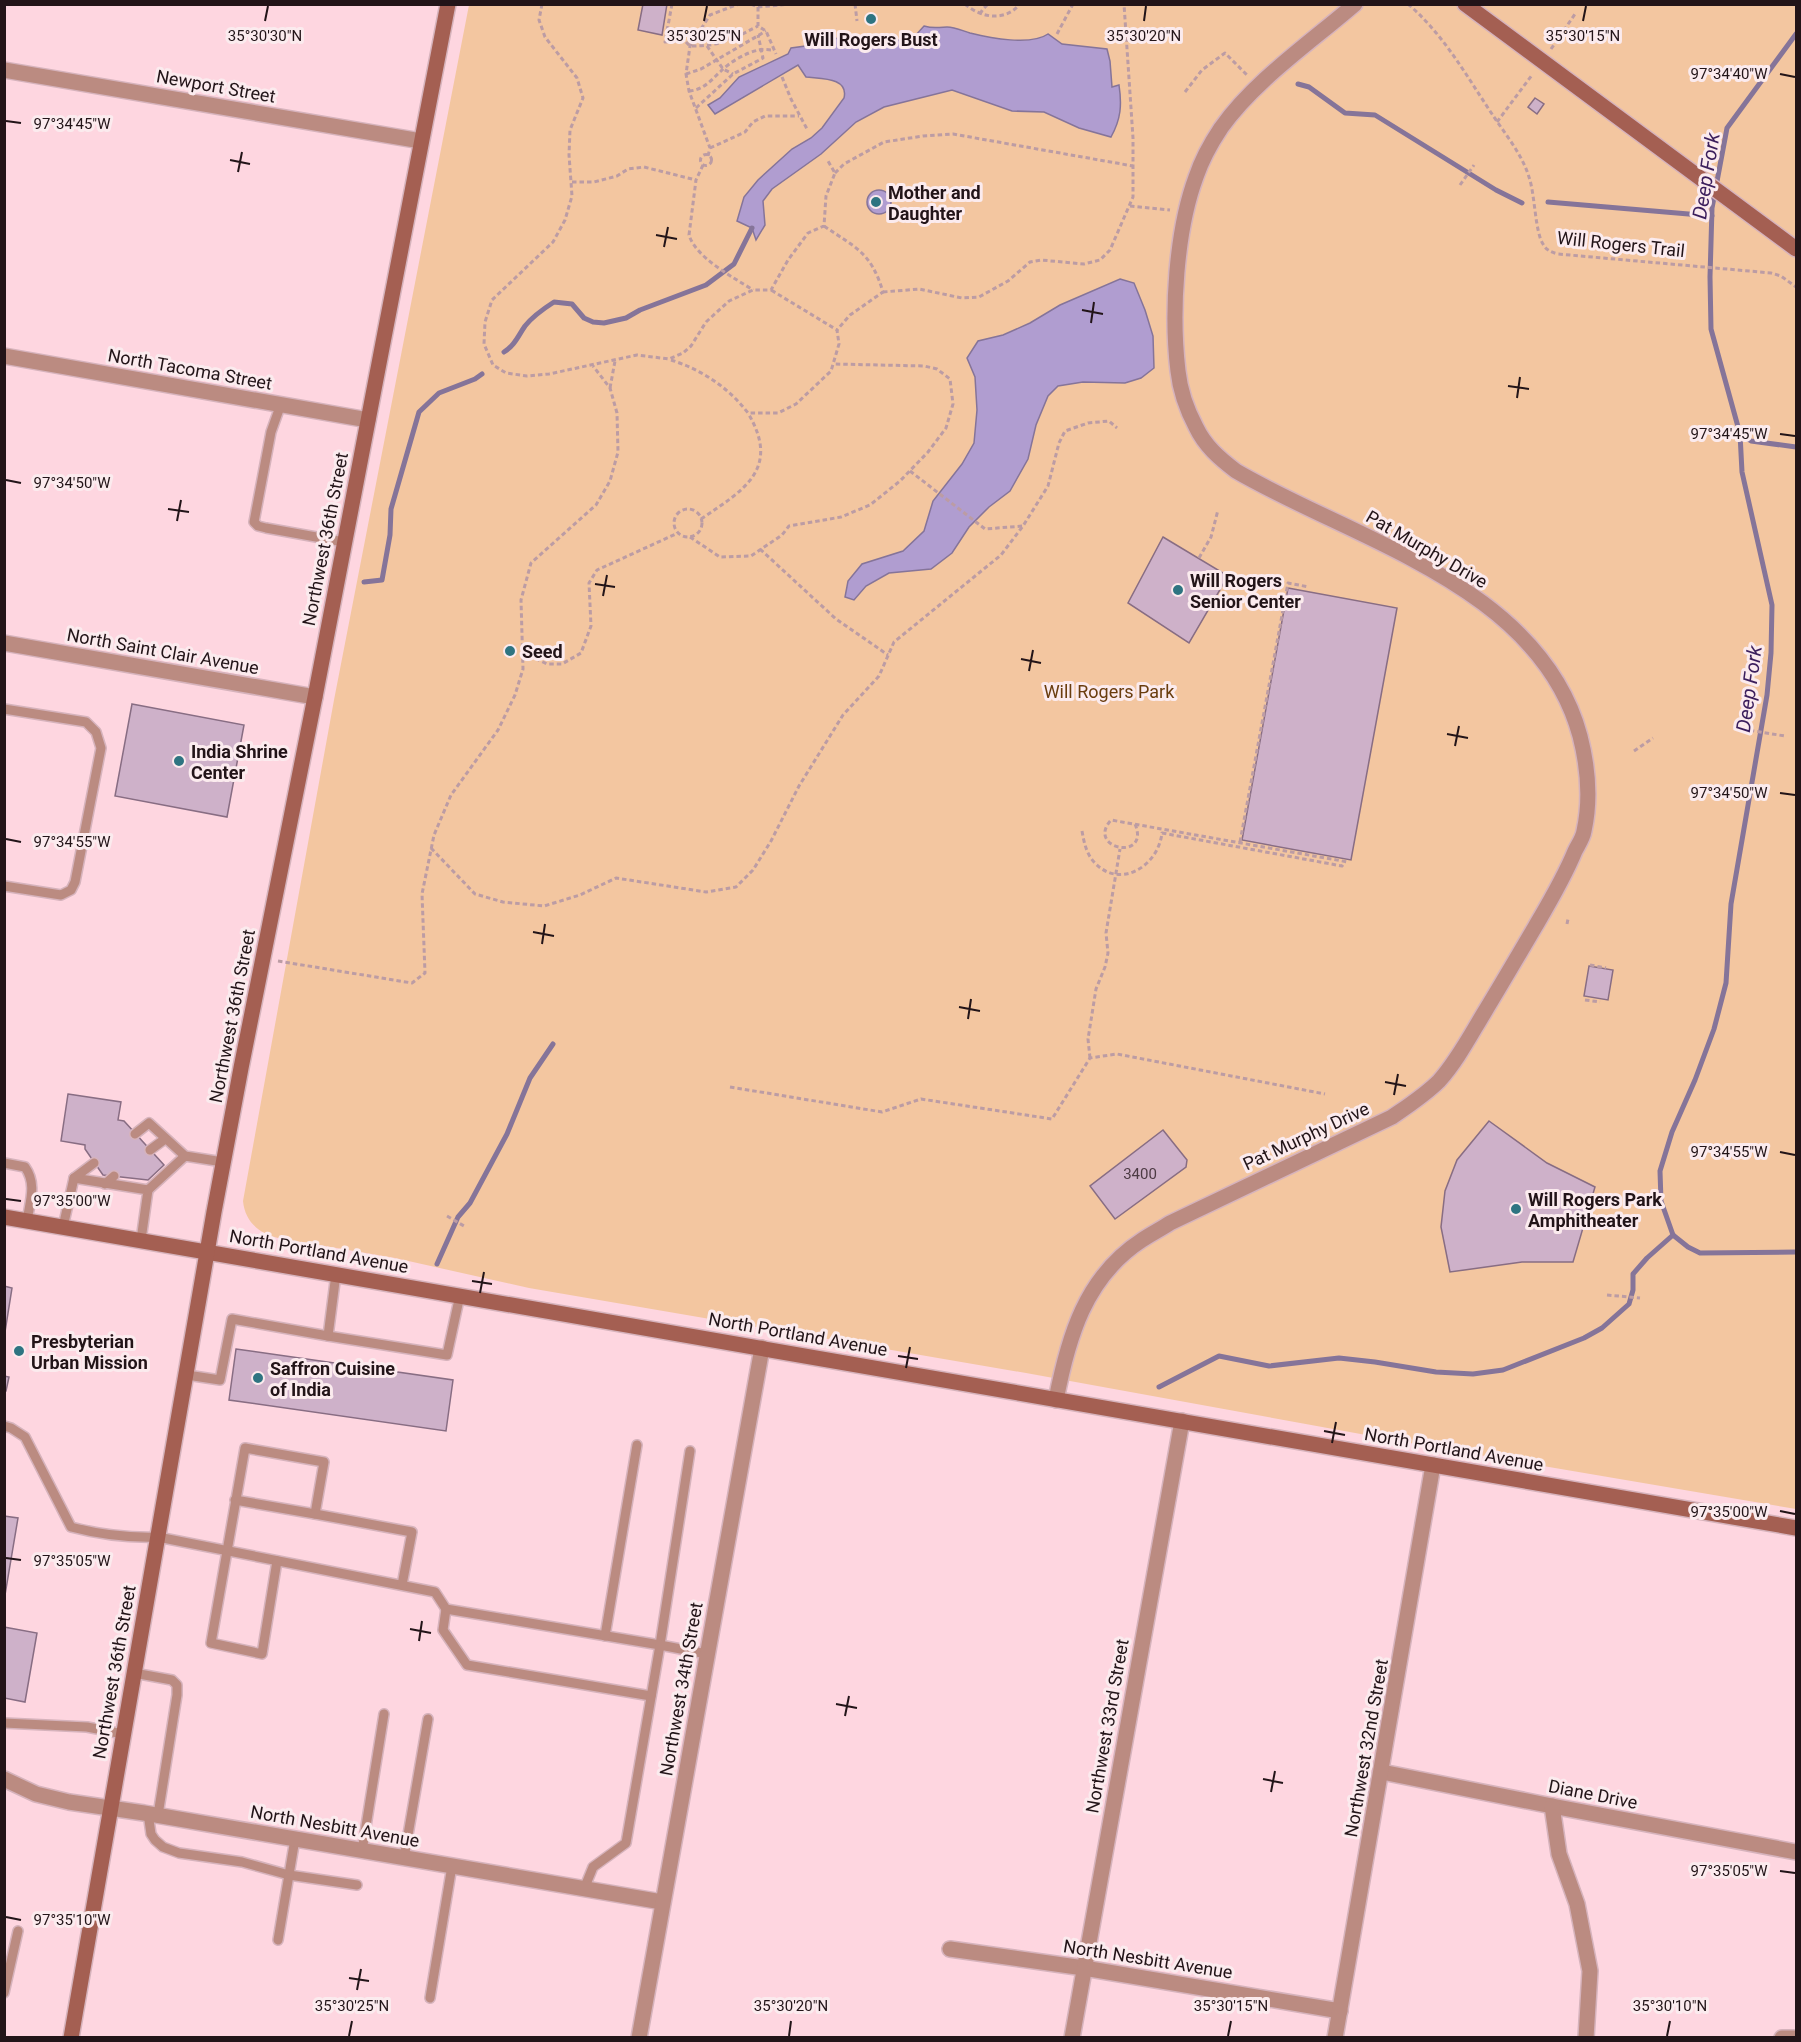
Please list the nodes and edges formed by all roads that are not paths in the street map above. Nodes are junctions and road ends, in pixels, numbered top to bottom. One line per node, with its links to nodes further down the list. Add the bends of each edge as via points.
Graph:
1 (448, 4): 5 (main road, Northwest 36th Street)
2 (1355, 4): 36 (street, Pat Murphy Drive, via 1258,86 1226,122 1202,161 1187,211 1178,263 1178,373 1185,403 1203,441 1245,476 1418,562 1468,593 1521,636 1544,661 1570,706 1588,778 1584,832 1561,882 1461,1052 1439,1081 1392,1117 1141,1240 1098,1282 1079,1314)
3 (1465, 4): 6 (main road)
4 (4, 70): 5 (street, Newport Street)
5 (421, 141): 9 (main road, Northwest 36th Street)
6 (1797, 249)
7 (4, 356): 8 (street, North Tacoma Street)
8 (281, 404): 9 (street, North Tacoma Street); 10 (lane, via 254,522 266,528)
9 (368, 420): 10 (main road, Northwest 36th Street)
10 (344, 542): 12 (main road, Northwest 36th Street)
11 (4, 643): 12 (street, North Saint Clair Avenue)
12 (315, 697): 19 (main road, Northwest 36th Street)
13 (4, 709): 14 (lane, via 86,722 96,732 101,748 71,890 61,895)
14 (4, 886)
15 (135, 1134): 16 (lane, via 149,1123)
16 (165, 1139): 17 (lane); 18 (lane)
17 (150, 1150)
18 (185, 1156): 19 (lane); 25 (lane)
19 (224, 1162): 30 (main road, Northwest 36th Street)
20 (4, 1163): 27 (lane, via 26,1167 32,1176)
21 (94, 1163): 23 (lane)
22 (114, 1176): 24 (lane)
23 (74, 1178): 24 (lane); 28 (lane)
24 (105, 1184): 25 (lane)
25 (148, 1190): 29 (lane)
26 (4, 1217): 27 (main road, North Portland Avenue)
27 (27, 1221): 28 (main road, North Portland Avenue)
28 (63, 1227): 29 (main road, North Portland Avenue)
29 (141, 1240): 30 (main road, North Portland Avenue)
30 (208, 1251): 31 (main road, North Portland Avenue); 35 (main road, Northwest 36th Street)
31 (336, 1274): 32 (main road, North Portland Avenue); 33 (lane)
32 (460, 1295): 33 (lane, via 447,1355); 34 (main road, North Portland Avenue)
33 (328, 1336): 35 (lane, via 232,1319 220,1380)
34 (762, 1348): 36 (main road, North Portland Avenue); 52 (street, Northwest 34th Street)
35 (187, 1375): 45 (main road, Northwest 36th Street)
36 (1056, 1400): 37 (main road, North Portland Avenue)
37 (1182, 1421): 41 (main road, North Portland Avenue); 76 (street, Northwest 33rd Street)
38 (4, 1426): 45 (lane, via 25,1437 71,1527 98,1535)
39 (637, 1444): 50 (lane)
40 (690, 1451): 51 (lane)
41 (1433, 1466): 44 (main road, North Portland Avenue); 59 (street, Northwest 32nd Street)
42 (235, 1500): 43 (lane); 43 (lane, via 244,1448 324,1462); 46 (lane)
43 (315, 1514): 48 (lane, via 412,1532)
44 (1797, 1528)
45 (158, 1537): 46 (lane); 53 (main road, Northwest 36th Street)
46 (227, 1551): 47 (lane); 47 (lane, via 211,1643 262,1654)
47 (278, 1561): 48 (lane)
48 (402, 1585): 49 (lane, via 435,1592)
49 (446, 1609): 50 (lane); 54 (lane, via 443,1630 466,1665)
50 (605, 1636): 51 (lane)
51 (660, 1645): 52 (lane); 54 (lane)
52 (707, 1654): 72 (street, Northwest 34th Street)
53 (134, 1673): 58 (main road, Northwest 36th Street); 63 (lane, via 172,1680 177,1685)
54 (651, 1696): 71 (lane, via 626,1843 593,1867)
55 (384, 1714): 65 (lane)
56 (428, 1719): 67 (lane)
57 (4, 1723): 58 (lane, via 87,1727)
58 (123, 1734): 62 (main road, Northwest 36th Street)
59 (1382, 1772): 61 (street, Diane Drive); 79 (street, Northwest 32nd Street)
60 (4, 1779): 62 (street, North Nesbitt Avenue, via 36,1794)
61 (1552, 1806): 66 (street, Diane Drive); 84 (street, via 1559,1854 1577,1904 1590,1971)
62 (110, 1808): 63 (street, North Nesbitt Avenue); 80 (main road, Northwest 36th Street)
63 (153, 1814): 64 (street, North Nesbitt Avenue); 69 (lane, via 152,1834 163,1847)
64 (295, 1839): 65 (street, North Nesbitt Avenue); 69 (lane)
65 (362, 1851): 67 (street, North Nesbitt Avenue)
66 (1797, 1852)
67 (404, 1858): 68 (street, North Nesbitt Avenue)
68 (452, 1866): 71 (street, North Nesbitt Avenue); 78 (lane)
69 (288, 1875): 70 (lane); 74 (lane)
70 (357, 1885)
71 (584, 1889): 72 (street, North Nesbitt Avenue)
72 (662, 1902): 81 (street, Northwest 34th Street)
73 (18, 1931): 77 (lane)
74 (278, 1940)
75 (950, 1949): 76 (street, North Nesbitt Avenue)
76 (1084, 1968): 79 (street, North Nesbitt Avenue); 82 (street, Northwest 33rd Street)
77 (4, 1993)
78 (430, 1998)
79 (1340, 2011): 83 (street, Northwest 32nd Street)
80 (71, 2037)
81 (639, 2037)
82 (1072, 2037)
83 (1335, 2037)
84 (1586, 2037)
85 (1782, 2037): 86 (street)
86 (1794, 2037)

